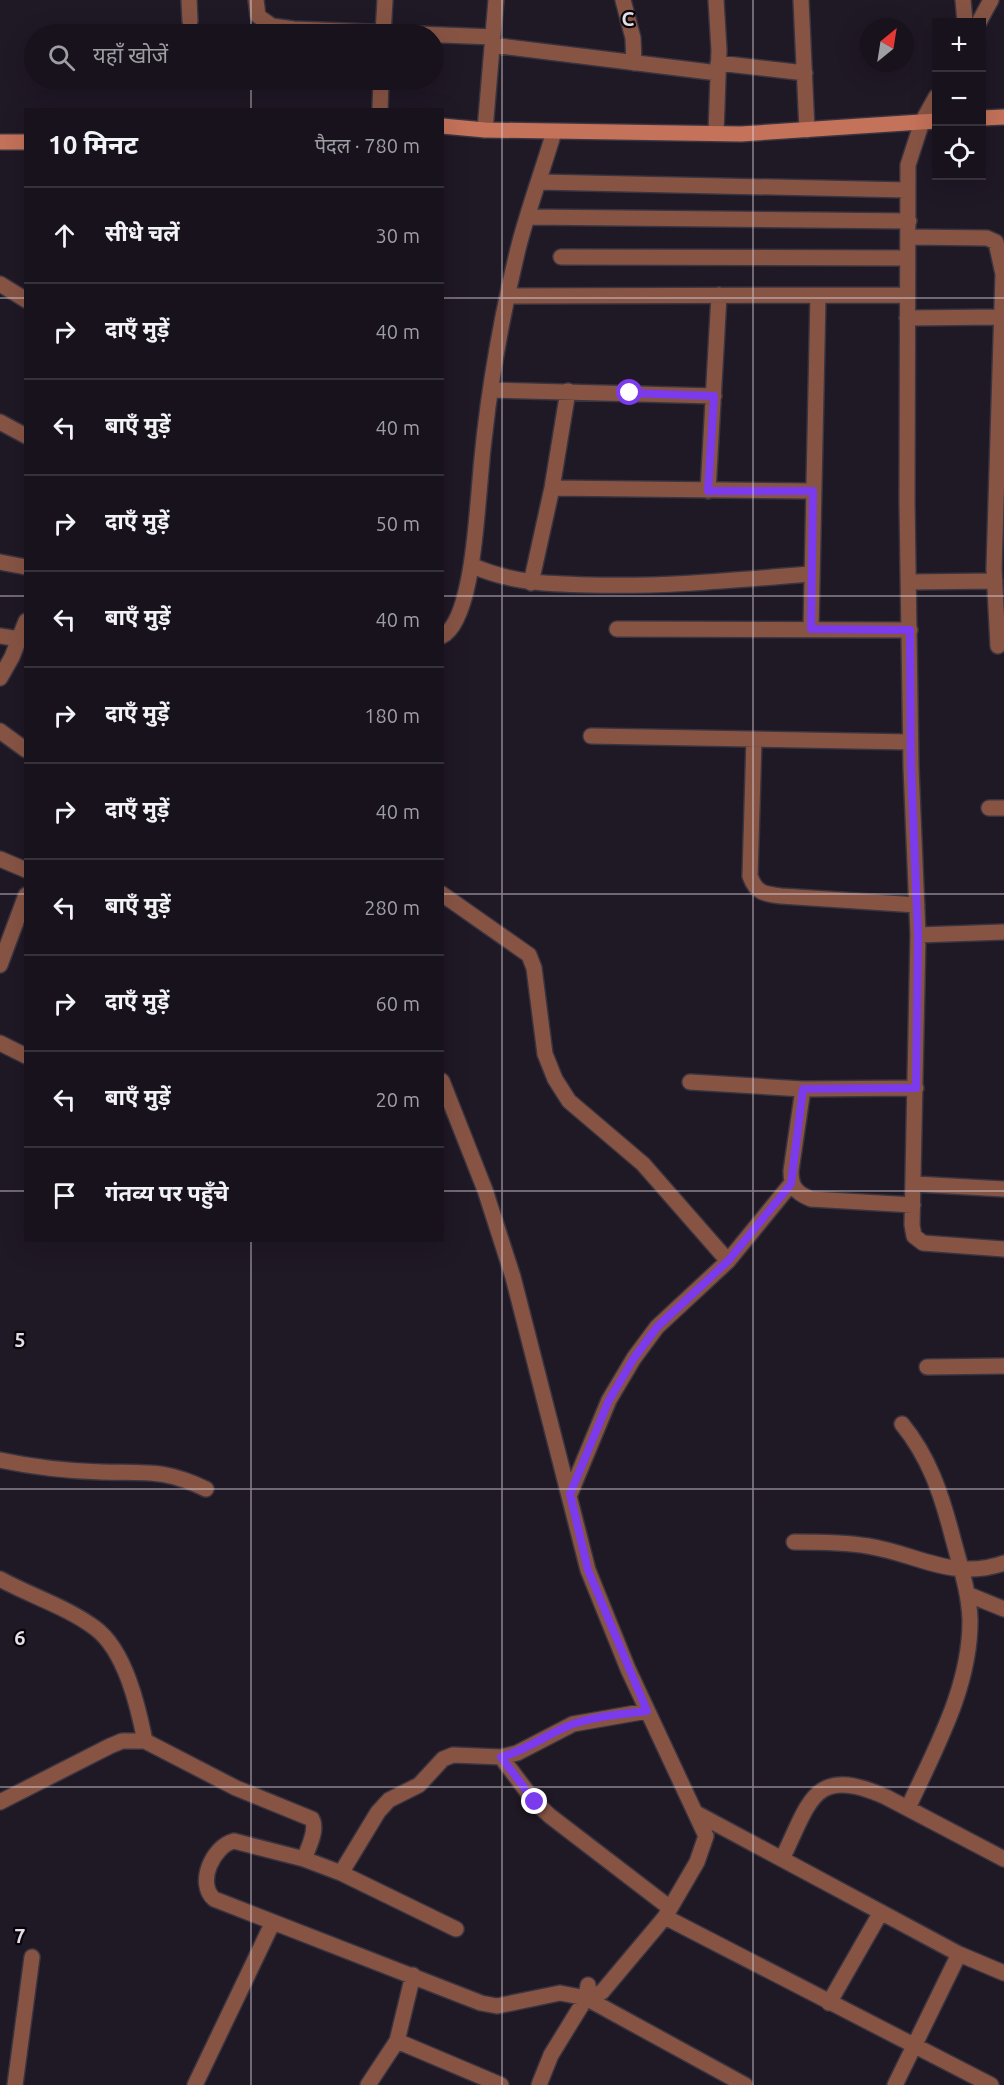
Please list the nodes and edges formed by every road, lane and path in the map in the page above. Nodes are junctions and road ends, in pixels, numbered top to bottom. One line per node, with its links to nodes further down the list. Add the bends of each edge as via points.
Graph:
1 (189, 0): 12 (street)
2 (256, 0): 13 (street, via 258,16)
3 (385, 0): 14 (street)
4 (496, 0): 16 (street)
5 (623, 0): 17 (street, via 633,38)
6 (716, 0): 18 (street)
7 (801, 0): 19 (street)
8 (963, 0): 10 (street)
9 (991, 0): 11 (street)
10 (965, 18)
11 (981, 18)
12 (190, 21)
13 (269, 24)
14 (384, 24)
15 (444, 37): 16 (street)
16 (492, 41): 17 (street); 26 (street)
17 (634, 63): 18 (street)
18 (718, 68): 19 (street); 29 (street)
19 (805, 73): 27 (street)
20 (381, 90): 21 (street)
21 (380, 108)
22 (1004, 117): 23 (street)
23 (986, 118)
24 (929, 122): 27 (street); 33 (street, via 908,165)
25 (444, 126): 26 (street)
26 (485, 130): 28 (street)
27 (807, 130): 29 (street)
28 (554, 132): 29 (street); 32 (street)
29 (716, 132)
30 (0, 142): 31 (street)
31 (24, 142)
32 (539, 182): 33 (street); 34 (street)
33 (908, 190): 35 (street)
34 (528, 217): 35 (street); 42 (street)
35 (909, 221): 36 (street)
36 (909, 237): 38 (street); 45 (street, via 987,238 996,242 1003,274)
37 (561, 257): 38 (street)
38 (907, 258): 41 (street)
39 (0, 284): 44 (street)
40 (719, 295): 42 (street); 43 (street); 49 (street)
41 (907, 295): 43 (street); 46 (street)
42 (509, 296): 47 (street)
43 (818, 296): 54 (street)
44 (24, 299)
45 (1001, 316): 46 (street); 59 (street)
46 (907, 318): 60 (street)
47 (491, 390): 48 (street); 56 (street)
48 (568, 392): 49 (street); 52 (street)
49 (714, 396): 53 (street)
50 (0, 422): 51 (street)
51 (24, 435)
52 (552, 488): 53 (street); 61 (street)
53 (708, 491): 54 (street)
54 (813, 491): 58 (street)
55 (0, 562): 57 (street)
56 (473, 566): 61 (street); 66 (street, via 454,625)
57 (24, 567)
58 (810, 574): 61 (street, via 632,586); 64 (street)
59 (994, 581): 60 (street); 69 (street)
60 (909, 582): 65 (street)
61 (531, 584)
62 (24, 626): 68 (street)
63 (617, 629): 64 (street)
64 (811, 629): 65 (street)
65 (910, 630): 74 (street)
66 (444, 634)
67 (0, 636): 68 (street)
68 (19, 639): 70 (street)
69 (998, 646)
70 (0, 678)
71 (0, 731): 75 (street)
72 (591, 736): 73 (street)
73 (754, 739): 74 (street); 80 (street, via 750,876 754,886 762,894)
74 (910, 742): 80 (street)
75 (24, 749)
76 (0, 860): 77 (street)
77 (24, 869)
78 (444, 895): 95 (street, via 529,955 545,1054 569,1101 643,1164)
79 (24, 901): 83 (street)
80 (917, 904): 82 (street)
81 (1004, 932): 82 (street)
82 (918, 935): 88 (street)
83 (0, 965)
84 (0, 1043): 85 (street)
85 (24, 1055)
86 (690, 1082): 89 (street)
87 (444, 1086): 101 (street, via 485,1190 513,1277)
88 (916, 1088): 89 (street); 91 (street)
89 (803, 1089): 90 (street)
90 (791, 1184): 93 (street, via 799,1194 811,1199); 95 (street)
91 (915, 1184): 92 (street); 93 (street)
92 (1004, 1189)
93 (913, 1205): 94 (street, via 914,1236 923,1243)
94 (1004, 1249)
95 (728, 1261): 101 (street, via 657,1327 634,1358 609,1400)
96 (1004, 1366): 97 (street)
97 (927, 1367)
98 (902, 1424): 104 (street, via 917,1442 938,1486)
99 (0, 1460): 100 (street, via 100,1472 163,1472)
100 (206, 1489)
101 (570, 1494): 108 (street, via 588,1570)
102 (794, 1542): 104 (street, via 869,1546)
103 (1004, 1563): 104 (street)
104 (961, 1571): 106 (street)
105 (0, 1579): 109 (street, via 97,1629 111,1646 129,1681)
106 (967, 1594): 107 (street); 112 (street, via 970,1619 960,1685)
107 (1004, 1609)
108 (647, 1711): 110 (street, via 573,1724 517,1753); 113 (street)
109 (145, 1741): 111 (street, via 122,1741 110,1746); 114 (street, via 236,1788 312,1819 315,1823)
110 (501, 1757): 117 (street, via 453,1755 443,1760 419,1785 389,1800 378,1812); 118 (street, via 535,1802)
111 (0, 1802)
112 (908, 1808): 115 (street, via 868,1788 827,1785 807,1807); 116 (street)
113 (696, 1813): 115 (street); 118 (street, via 706,1836 703,1848)
114 (304, 1859): 117 (street); 120 (street, via 234,1841 218,1850 206,1883 207,1892 214,1899)
115 (782, 1859): 119 (street)
116 (1004, 1859)
117 (341, 1873): 121 (street)
118 (667, 1912): 126 (street, via 602,1992); 127 (street)
119 (881, 1912): 122 (street); 127 (street)
120 (273, 1922): 125 (street); 131 (street)
121 (456, 1929)
122 (959, 1954): 124 (street); 129 (street)
123 (32, 1957): 130 (street)
124 (1004, 1974)
125 (413, 1975): 126 (street, via 497,2006); 128 (street)
126 (587, 1991): 134 (street, via 550,2055); 135 (street)
127 (830, 2003): 129 (street)
128 (397, 2041): 132 (street); 133 (street)
129 (914, 2047): 136 (street); 137 (street)
130 (15, 2085)
131 (195, 2085)
132 (368, 2085)
133 (501, 2085)
134 (539, 2085)
135 (745, 2085)
136 (895, 2085)
137 (992, 2085)

